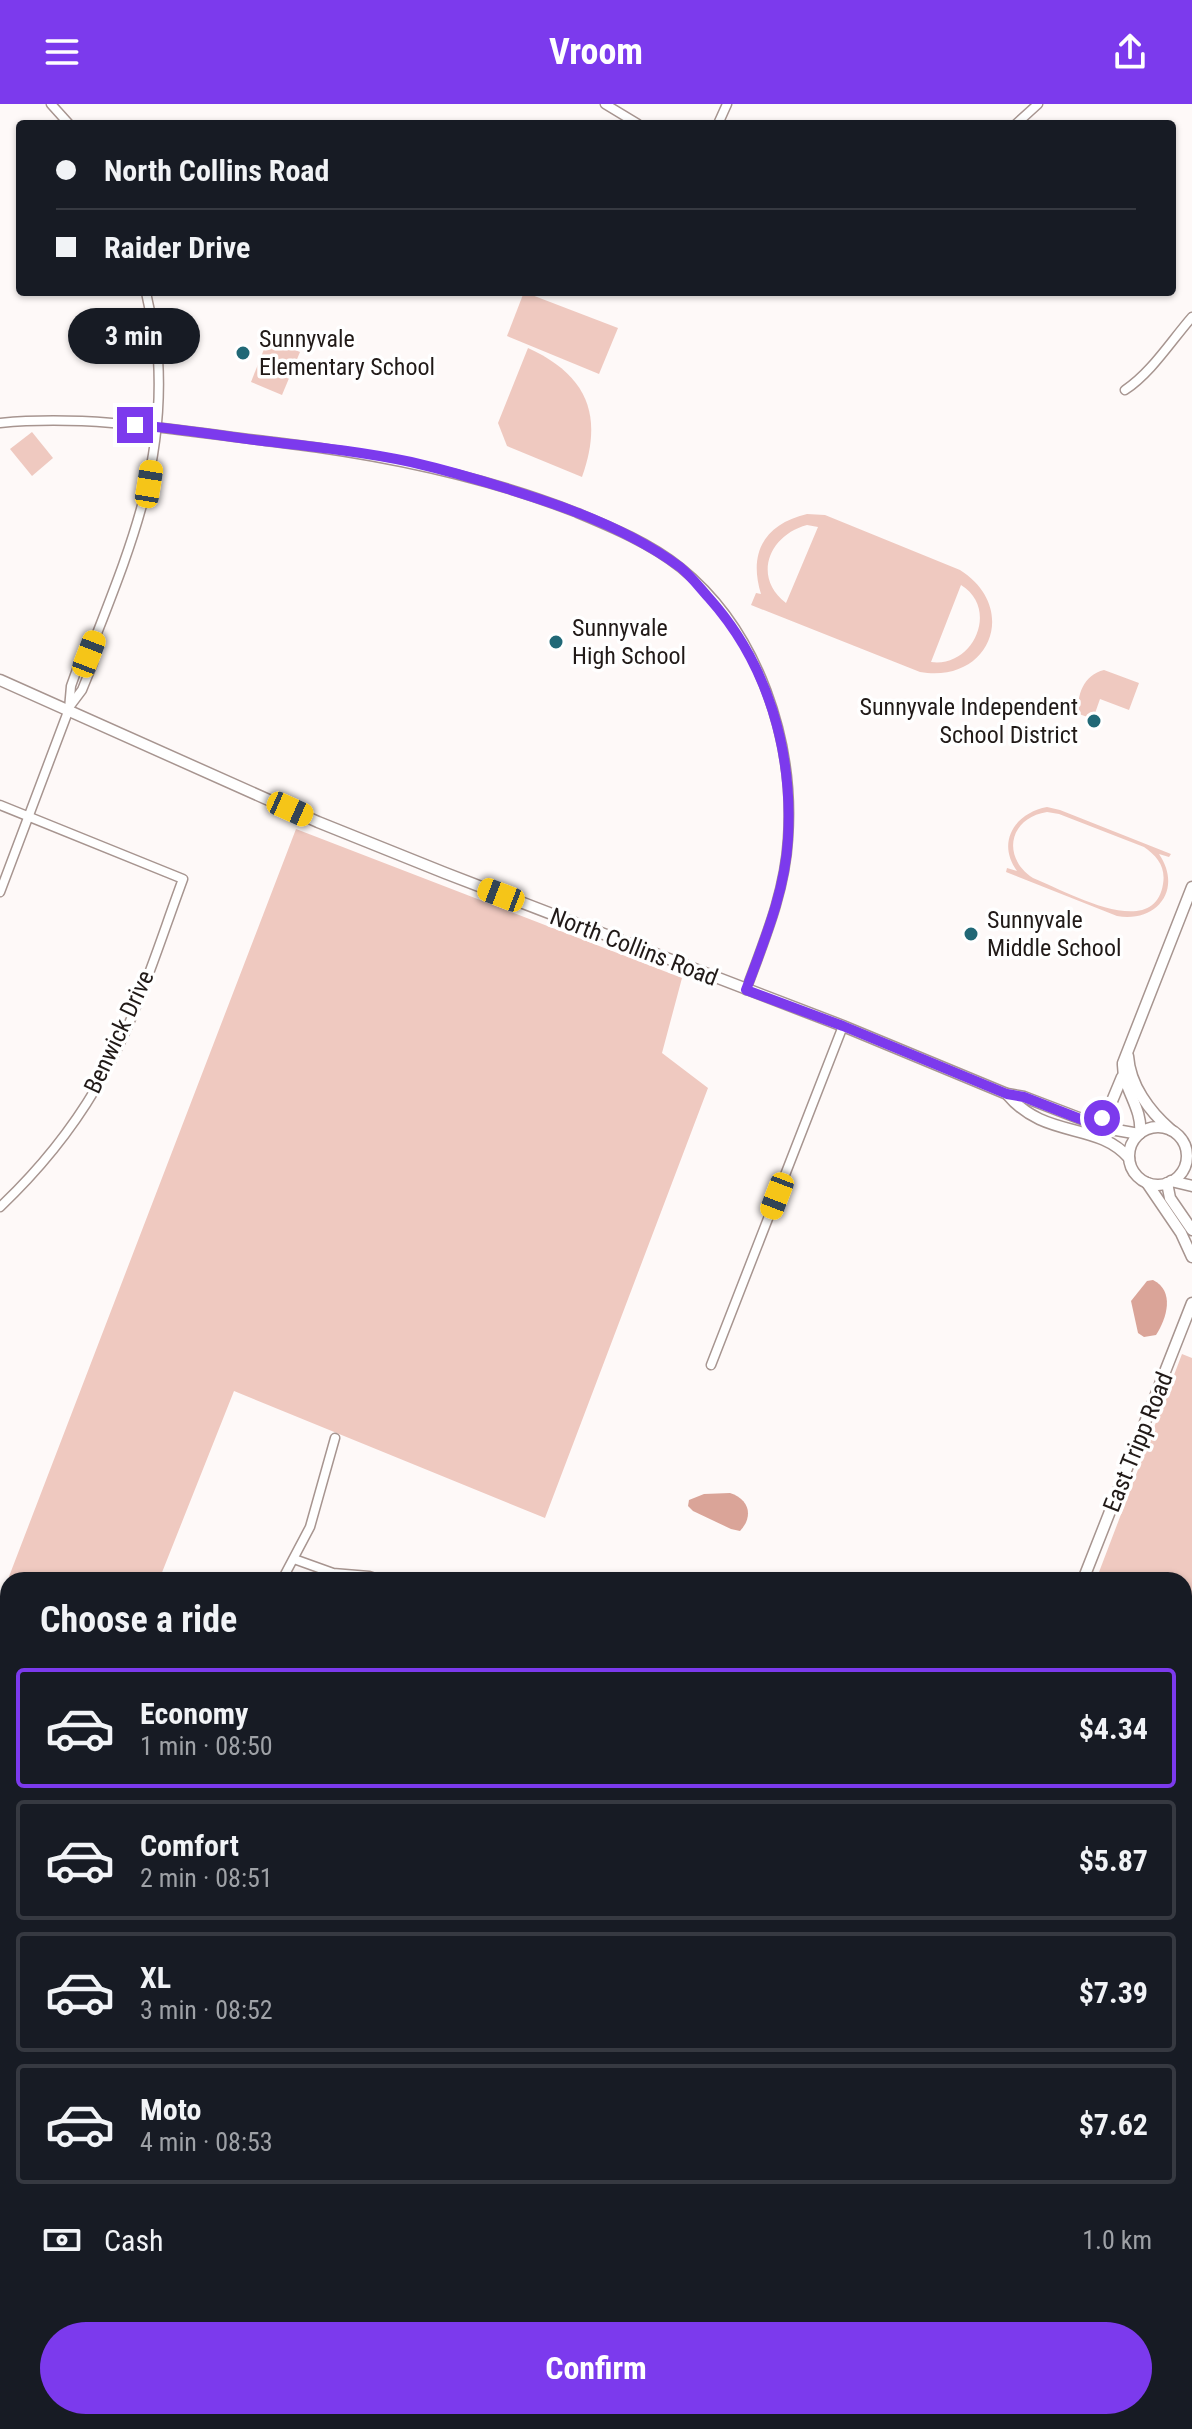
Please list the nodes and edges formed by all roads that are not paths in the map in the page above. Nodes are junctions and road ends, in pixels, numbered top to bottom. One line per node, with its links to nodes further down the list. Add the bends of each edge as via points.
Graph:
1 (51, 104): 4 (street)
2 (605, 104): 5 (street)
3 (1038, 104): 6 (street)
4 (65, 120)
5 (631, 120)
6 (1020, 120)
7 (147, 296): 11 (street, via 158,357)
8 (1192, 317): 9 (street, via 1142,378)
9 (1125, 390)
10 (0, 423): 11 (street, via 46,419)
11 (158, 427): 13 (street, via 135,534 89,654 93,663); 18 (street, via 410,462 500,486 625,533 681,568 746,647 766,686 785,762 788,840 783,876)
12 (0, 680): 13 (street, North Collins Road)
13 (69, 709): 15 (street); 18 (street, North Collins Road, via 318,822)
14 (0, 805): 15 (street)
15 (29, 817): 17 (street); 31 (street, Benwick Drive, via 183,879 127,1027 97,1087 45,1160)
16 (1192, 887): 20 (street)
17 (0, 892)
18 (746, 990): 19 (street, North Collins Road)
19 (843, 1026): 22 (street, North Collins Road); 35 (street)
20 (1129, 1042): 21 (street); 24 (street, via 1128,1064 1138,1089)
21 (1122, 1077): 23 (street, via 1107,1113); 25 (street, via 1136,1108)
22 (1007, 1094): 23 (street, North Collins Road); 27 (street, North Collins Road, via 1026,1114 1104,1140)
23 (1093, 1124): 25 (street, North Collins Road)
24 (1172, 1131): 25 (street, via 1155,1127); 26 (street)
25 (1140, 1134): 27 (street)
26 (1189, 1157): 28 (street)
27 (1129, 1158): 29 (street, via 1134,1173)
28 (1169, 1182): 29 (street); 30 (street); 32 (street, via 1166,1190)
29 (1147, 1183): 33 (street)
30 (1192, 1186)
31 (0, 1207)
32 (1192, 1230)
33 (1192, 1257)
34 (1192, 1303): 40 (street, East Tripp Road)
35 (711, 1365)
36 (335, 1438): 37 (street, via 310,1527)
37 (294, 1559): 38 (street); 39 (street)
38 (287, 1572)
39 (330, 1572)
40 (1086, 1572)

